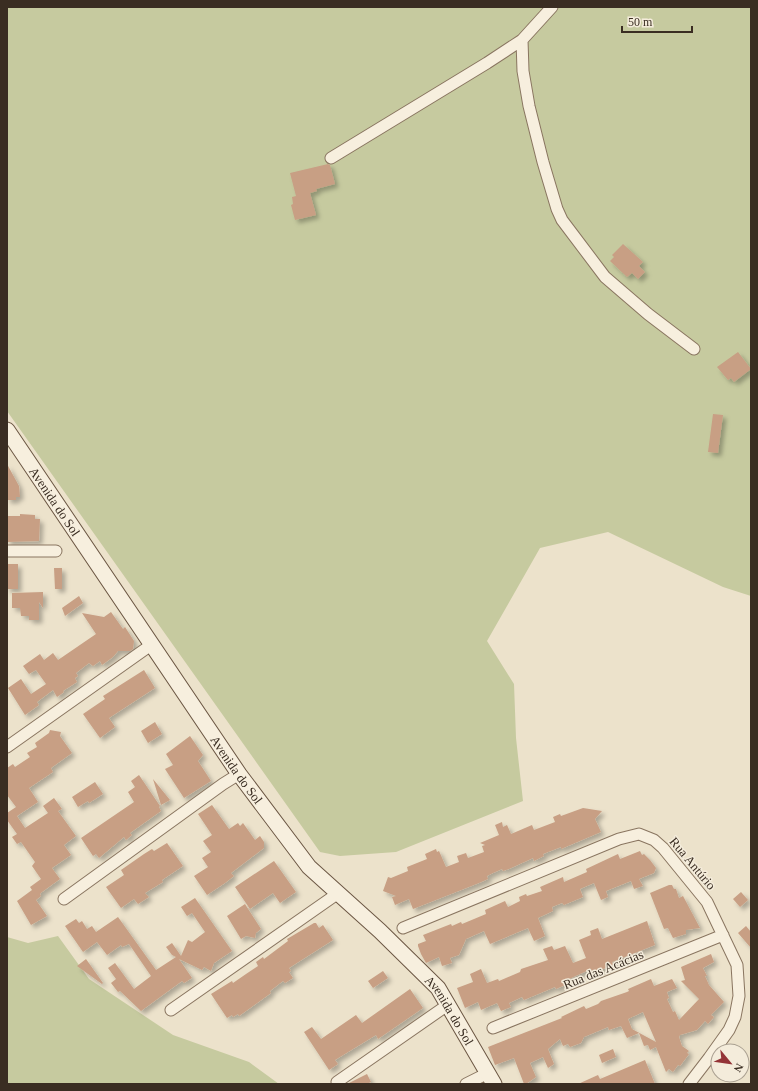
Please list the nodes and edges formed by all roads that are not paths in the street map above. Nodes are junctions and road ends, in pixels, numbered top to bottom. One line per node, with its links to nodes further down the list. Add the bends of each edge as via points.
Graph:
1 (552, 7): 2 (street)
2 (522, 40): 3 (street); 4 (street, via 523,71 529,106 543,162 562,220 605,277)
3 (331, 158)
4 (694, 349)
5 (7, 430): 8 (street, Avenida do Sol)
6 (7, 551): 7 (street)
7 (56, 551)
8 (152, 645): 9 (street); 10 (street, Avenida do Sol)
9 (7, 747)
10 (239, 774): 11 (street, Avenida do Sol, via 309,867); 12 (street)
11 (337, 894): 15 (street, Avenida do Sol, via 410,960 438,988); 16 (street)
12 (64, 899)
13 (403, 928): 14 (street, Rua Antúrio, via 619,839 639,834 654,840 686,874 707,902)
14 (723, 936): 17 (street, Rua das Acácias); 21 (street, Rua Antúrio, via 737,965 739,996 735,1017)
15 (449, 1004): 18 (street, Avenida do Sol); 19 (street)
16 (171, 1010)
17 (493, 1028)
18 (491, 1079): 20 (street)
19 (337, 1082)
20 (466, 1084)
21 (689, 1084)

